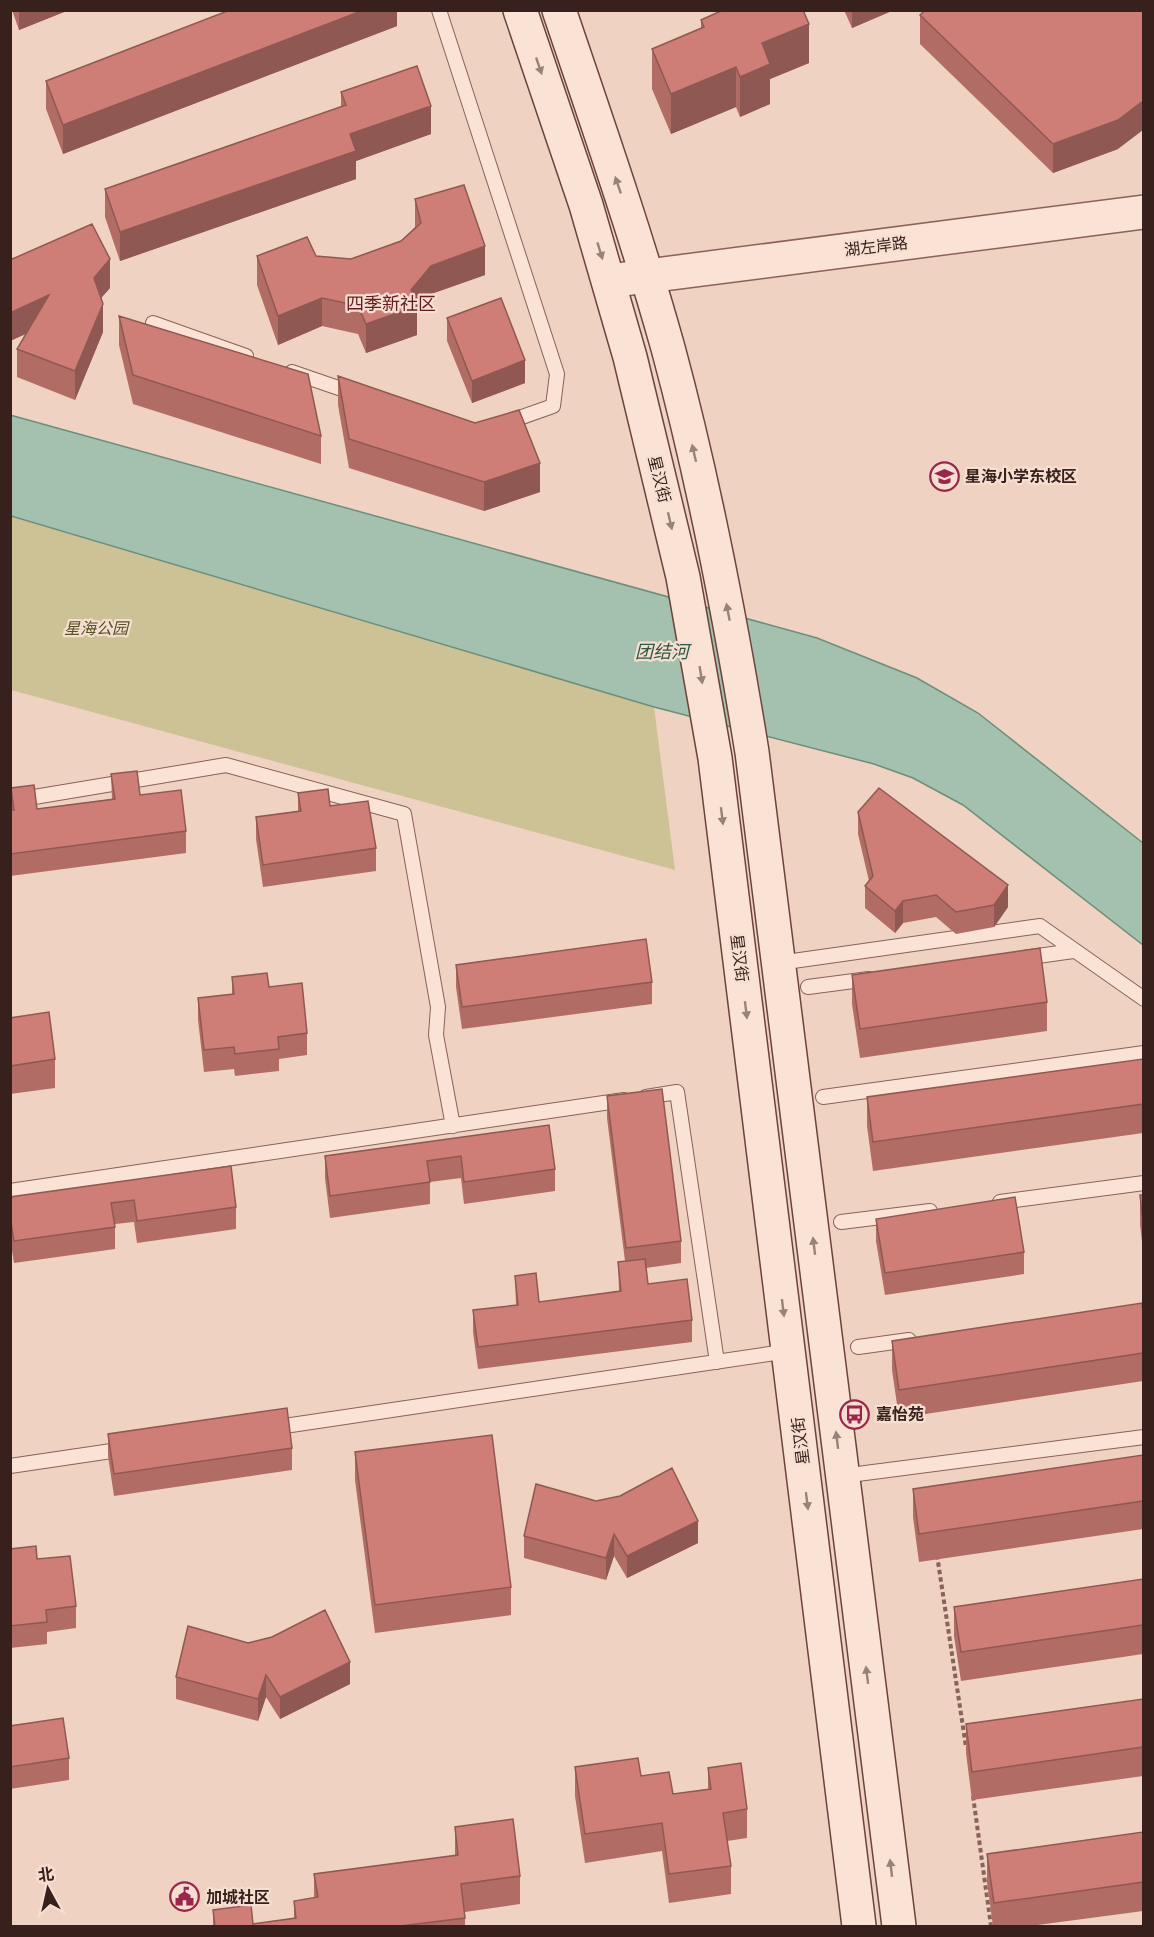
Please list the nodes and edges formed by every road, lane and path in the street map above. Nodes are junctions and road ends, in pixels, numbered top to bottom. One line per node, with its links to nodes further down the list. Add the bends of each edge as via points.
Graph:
1 (439, 10): 11 (lane, via 557,374 553,406)
2 (520, 10): 6 (main road, 星汉街, one-way to 6)
3 (560, 10): 5 (main road, one-way to 3)
4 (1143, 212): 5 (main road, 湖左岸路)
5 (647, 275): 6 (main road, 湖左岸路); 15 (main road, one-way to 5, via 752,752 720,572)
6 (609, 281): 29 (main road, 星汉街, one-way to 29, via 683,577 715,758)
7 (153, 323): 8 (lane)
8 (260, 360)
9 (282, 368): 10 (lane)
10 (371, 399)
11 (492, 428)
12 (10, 801): 21 (lane, via 226,765 404,814 438,1007 436,1035)
13 (1073, 951): 14 (lane); 15 (lane, via 1040,926); 18 (lane)
14 (1015, 959)
15 (779, 963): 35 (main road, one-way to 15)
16 (888, 976): 17 (lane)
17 (807, 987)
18 (1143, 999)
19 (1143, 1053): 20 (lane)
20 (823, 1097)
21 (453, 1126): 23 (lane); 30 (lane, via 677,1092)
22 (1143, 1183): 24 (lane)
23 (10, 1191)
24 (981, 1204)
25 (946, 1209): 26 (lane)
26 (841, 1222)
27 (918, 1339): 28 (lane)
28 (858, 1347)
29 (789, 1351): 30 (lane); 39 (main road, 星汉街, one-way to 39)
30 (717, 1362): 31 (lane)
31 (255, 1430)
32 (1143, 1437): 35 (lane)
33 (139, 1447): 34 (lane)
34 (10, 1466)
35 (841, 1476): 40 (main road, one-way to 35)
36 (936, 1546): 37 (path)
37 (967, 1750)
38 (972, 1785): 41 (path)
39 (859, 1926)
40 (899, 1926)
41 (991, 1926)

